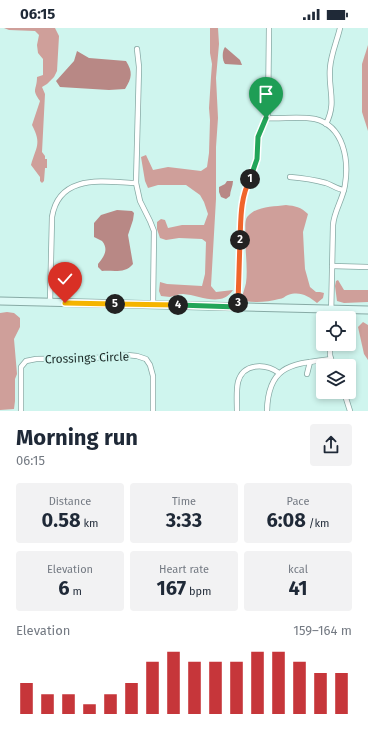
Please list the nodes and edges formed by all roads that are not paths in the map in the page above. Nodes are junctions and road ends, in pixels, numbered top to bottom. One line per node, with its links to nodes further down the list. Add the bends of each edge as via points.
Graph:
1 (270, 28): 4 (street)
2 (340, 28): 5 (street, via 330,66 332,108)
3 (138, 49): 7 (street)
4 (266, 118): 5 (street, via 306,118); 14 (street, via 258,137 257,159 242,202)
5 (326, 124): 8 (street, via 336,134 345,151)
6 (290, 178): 8 (street, via 304,178)
7 (136, 183): 12 (street, via 83,183 69,188 60,197 52,216); 13 (street, via 140,201 154,231)
8 (344, 190): 9 (street, via 333,221)
9 (332, 266): 10 (street); 15 (street)
10 (368, 267)
11 (0, 301): 12 (main road)
12 (50, 303): 13 (main road)
13 (153, 305): 14 (main road)
14 (238, 307): 15 (main road)
15 (331, 309): 16 (main road)
16 (368, 310)
17 (330, 351): 18 (street)
18 (331, 359)
19 (316, 361): 20 (street)
20 (310, 362): 21 (street, via 292,366); 22 (street)
21 (279, 373): 26 (street, via 267,366 248,368 237,384); 27 (street, via 270,388)
22 (307, 374)
23 (346, 399): 28 (street)
24 (21, 411): 25 (street, Crossings Circle, via 20,374 21,367 26,361 127,355 137,356 150,365)
25 (152, 411)
26 (237, 411)
27 (267, 411)
28 (350, 411)

